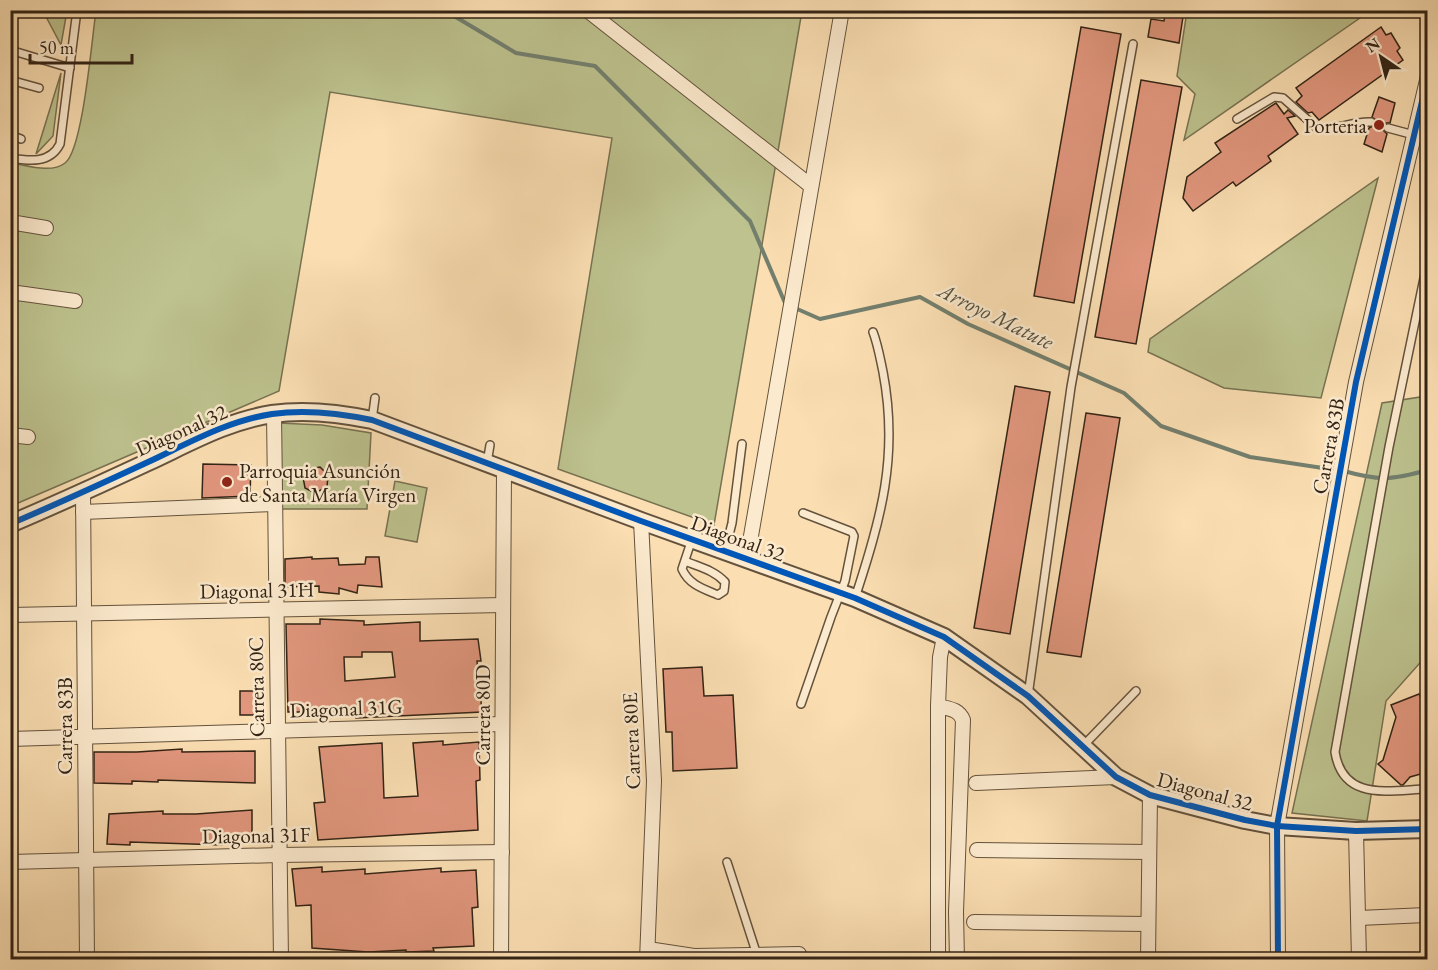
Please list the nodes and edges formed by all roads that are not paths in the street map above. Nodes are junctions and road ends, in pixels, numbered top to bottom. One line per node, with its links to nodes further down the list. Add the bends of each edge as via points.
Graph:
1 (77, 10): 6 (lane)
2 (842, 10): 17 (street)
3 (594, 13): 17 (street)
4 (1133, 44): 50 (lane, via 1071,387)
5 (10, 50): 6 (lane)
6 (70, 68): 16 (lane, via 56,151 39,160)
7 (1428, 76): 14 (street, Carrera 83B)
8 (10, 80): 9 (lane)
9 (39, 88)
10 (1237, 119): 11 (lane, via 1278,97 1318,129)
11 (1371, 122)
12 (1388, 128): 14 (lane)
13 (10, 135): 15 (lane)
14 (1414, 135): 62 (street, Carrera 83B, via 1356,382)
15 (21, 139)
16 (10, 158)
17 (811, 186): 41 (street)
18 (10, 222): 19 (street)
19 (46, 228)
20 (1428, 259): 60 (lane, via 1389,447 1335,752 1345,778 1358,787)
21 (10, 292): 22 (street)
22 (75, 300)
23 (873, 332): 43 (lane, via 879,346 888,404 889,464 879,523)
24 (375, 398): 26 (lane)
25 (274, 414): 26 (street, Diagonal 32, via 340,413); 33 (street, Diagonal 32, via 225,426); 34 (street, Carrera 80C)
26 (372, 420): 31 (street, Diagonal 32)
27 (10, 435): 28 (street)
28 (28, 437)
29 (742, 444): 40 (lane)
30 (490, 445): 31 (lane)
31 (487, 463): 32 (street, Diagonal 32)
32 (504, 470): 37 (street, Diagonal 32); 44 (street, Carrera 80D)
33 (83, 492): 35 (street, Carrera 83B); 38 (street, Diagonal 32)
34 (274, 504): 35 (street); 45 (street, Carrera 80C)
35 (84, 512): 46 (street, Carrera 83B)
36 (803, 513): 43 (lane, via 852,532)
37 (641, 521): 39 (street, Diagonal 32); 76 (street, Carrera 80E, via 654,781)
38 (10, 524)
39 (692, 539): 40 (street, Diagonal 32); 42 (lane)
40 (725, 551): 41 (street, Diagonal 32)
41 (747, 559): 43 (street, Diagonal 32)
42 (685, 561): 42 (lane, via 682,570 693,584 718,595 724,591 725,582 720,576)
43 (848, 595): 48 (street, Diagonal 32); 51 (lane)
44 (503, 605): 45 (street, Diagonal 31H); 53 (street, Carrera 80D)
45 (276, 611): 46 (street, Diagonal 31H); 54 (street, Carrera 80C)
46 (84, 613): 47 (street, Diagonal 31H); 55 (street, Carrera 83B)
47 (10, 615)
48 (944, 637): 50 (street, Diagonal 32); 52 (street)
49 (1136, 691): 57 (lane)
50 (1028, 696): 57 (street, Diagonal 32)
51 (801, 704)
52 (938, 706): 82 (street); 83 (street, via 956,710 963,720)
53 (502, 724): 54 (street, Diagonal 31G); 66 (street, Carrera 80D)
54 (277, 731): 55 (street, Diagonal 31G); 68 (street, Carrera 80C)
55 (85, 737): 56 (street, Diagonal 31G); 69 (street, Carrera 83B)
56 (10, 740)
57 (1083, 746): 58 (street, Diagonal 32)
58 (1116, 777): 59 (street); 61 (street, Diagonal 32)
59 (976, 783)
60 (1428, 789)
61 (1150, 795): 62 (street, Diagonal 32); 67 (street)
62 (1277, 826): 64 (street, Diagonal 32); 85 (street, Carrera 83B)
63 (1428, 829): 64 (street, Diagonal 32)
64 (1356, 831): 73 (street)
65 (977, 850): 67 (street)
66 (502, 852): 68 (street, Diagonal 31F); 81 (street, Carrera 80D)
67 (1149, 852): 75 (street)
68 (279, 855): 69 (street, Diagonal 31F); 80 (street, Carrera 80C)
69 (86, 861): 70 (street, Diagonal 31F); 79 (street, Carrera 83B)
70 (10, 862)
71 (727, 862): 78 (lane)
72 (1426, 915): 73 (street)
73 (1359, 918): 86 (street)
74 (974, 922): 75 (street)
75 (1148, 924): 84 (street)
76 (648, 954): 78 (street)
77 (799, 954): 78 (street)
78 (757, 955)
79 (87, 960)
80 (280, 960)
81 (501, 960)
82 (938, 960)
83 (957, 960)
84 (1148, 960)
85 (1278, 960)
86 (1359, 960)

